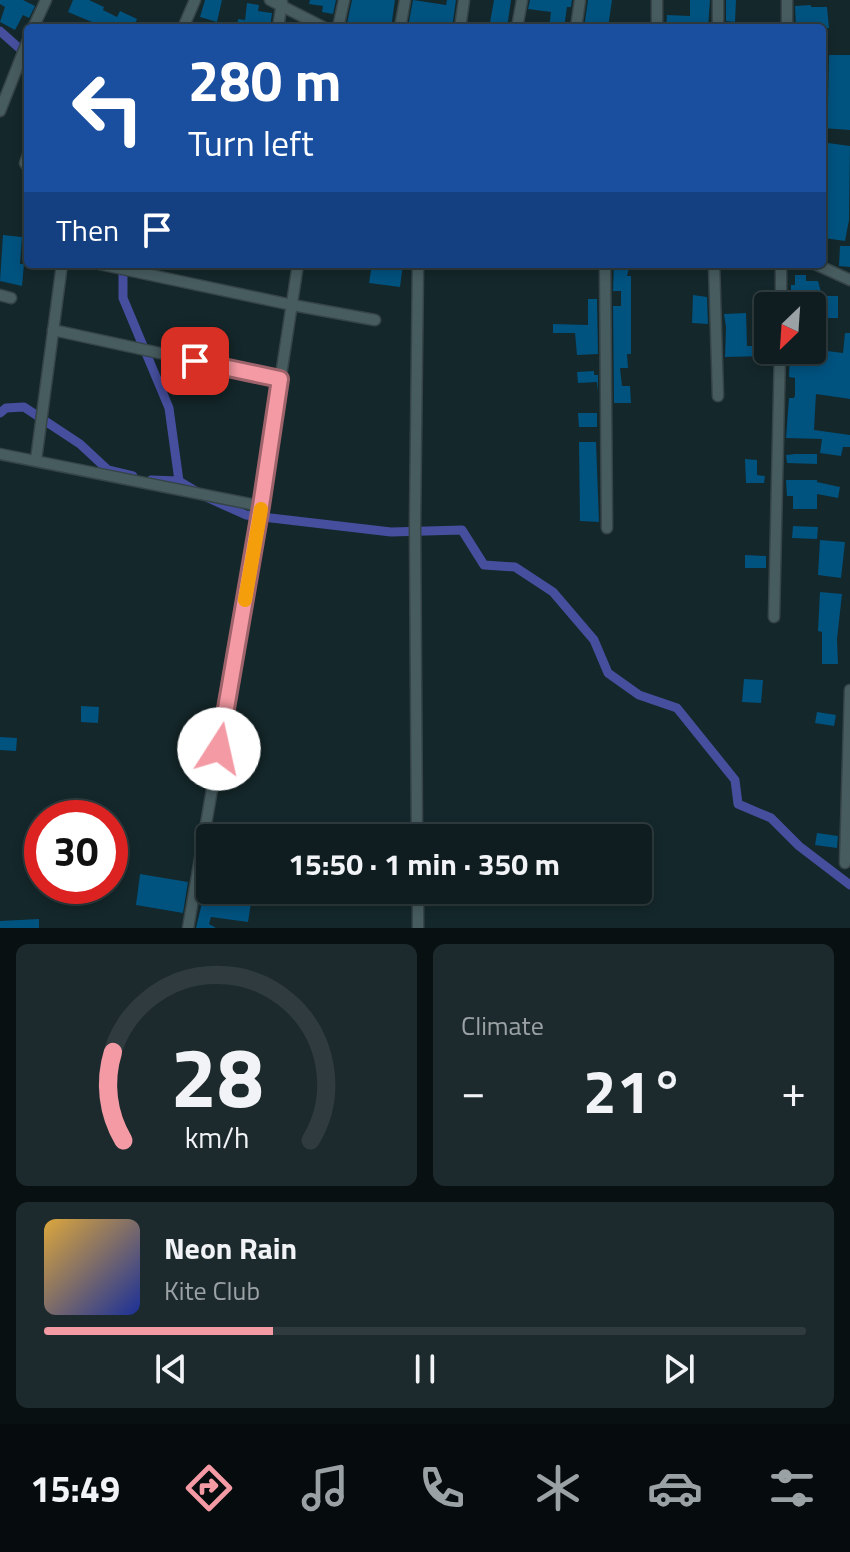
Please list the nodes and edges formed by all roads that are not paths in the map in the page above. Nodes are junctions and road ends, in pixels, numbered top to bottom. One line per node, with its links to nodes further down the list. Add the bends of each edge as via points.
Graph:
1 (46, 0): 13 (street)
2 (195, 0): 14 (street)
3 (270, 0): 12 (street)
4 (344, 0): 17 (street)
5 (405, 0): 18 (street)
6 (464, 0): 19 (street)
7 (522, 0): 20 (street)
8 (580, 0): 21 (street)
9 (657, 0): 22 (street)
10 (718, 0): 23 (street)
11 (787, 0): 24 (street)
12 (282, 3): 15 (street); 16 (street)
13 (35, 24)
14 (185, 24)
15 (279, 24)
16 (318, 24)
17 (339, 24)
18 (401, 24)
19 (461, 24)
20 (518, 24)
21 (577, 24)
22 (657, 24)
23 (718, 24)
24 (787, 24)
25 (24, 50): 26 (street)
26 (0, 111)
27 (61, 268): 39 (street)
28 (118, 268): 37 (street)
29 (297, 268): 37 (street)
30 (418, 268): 49 (street)
31 (605, 268): 46 (street)
32 (714, 268): 42 (street)
33 (781, 268): 36 (street)
34 (824, 268): 35 (street)
35 (850, 280)
36 (781, 292)
37 (292, 305): 38 (street); 41 (street)
38 (375, 320)
39 (53, 330): 41 (street); 44 (street)
40 (780, 364): 47 (street)
41 (280, 379): 45 (street)
42 (718, 396)
43 (0, 454): 44 (street)
44 (36, 460): 45 (street)
45 (261, 506): 52 (street)
46 (607, 528)
47 (774, 617)
48 (850, 690): 50 (street)
49 (417, 824)
50 (845, 863)
51 (418, 904): 53 (street)
52 (188, 928)
53 (418, 928)

